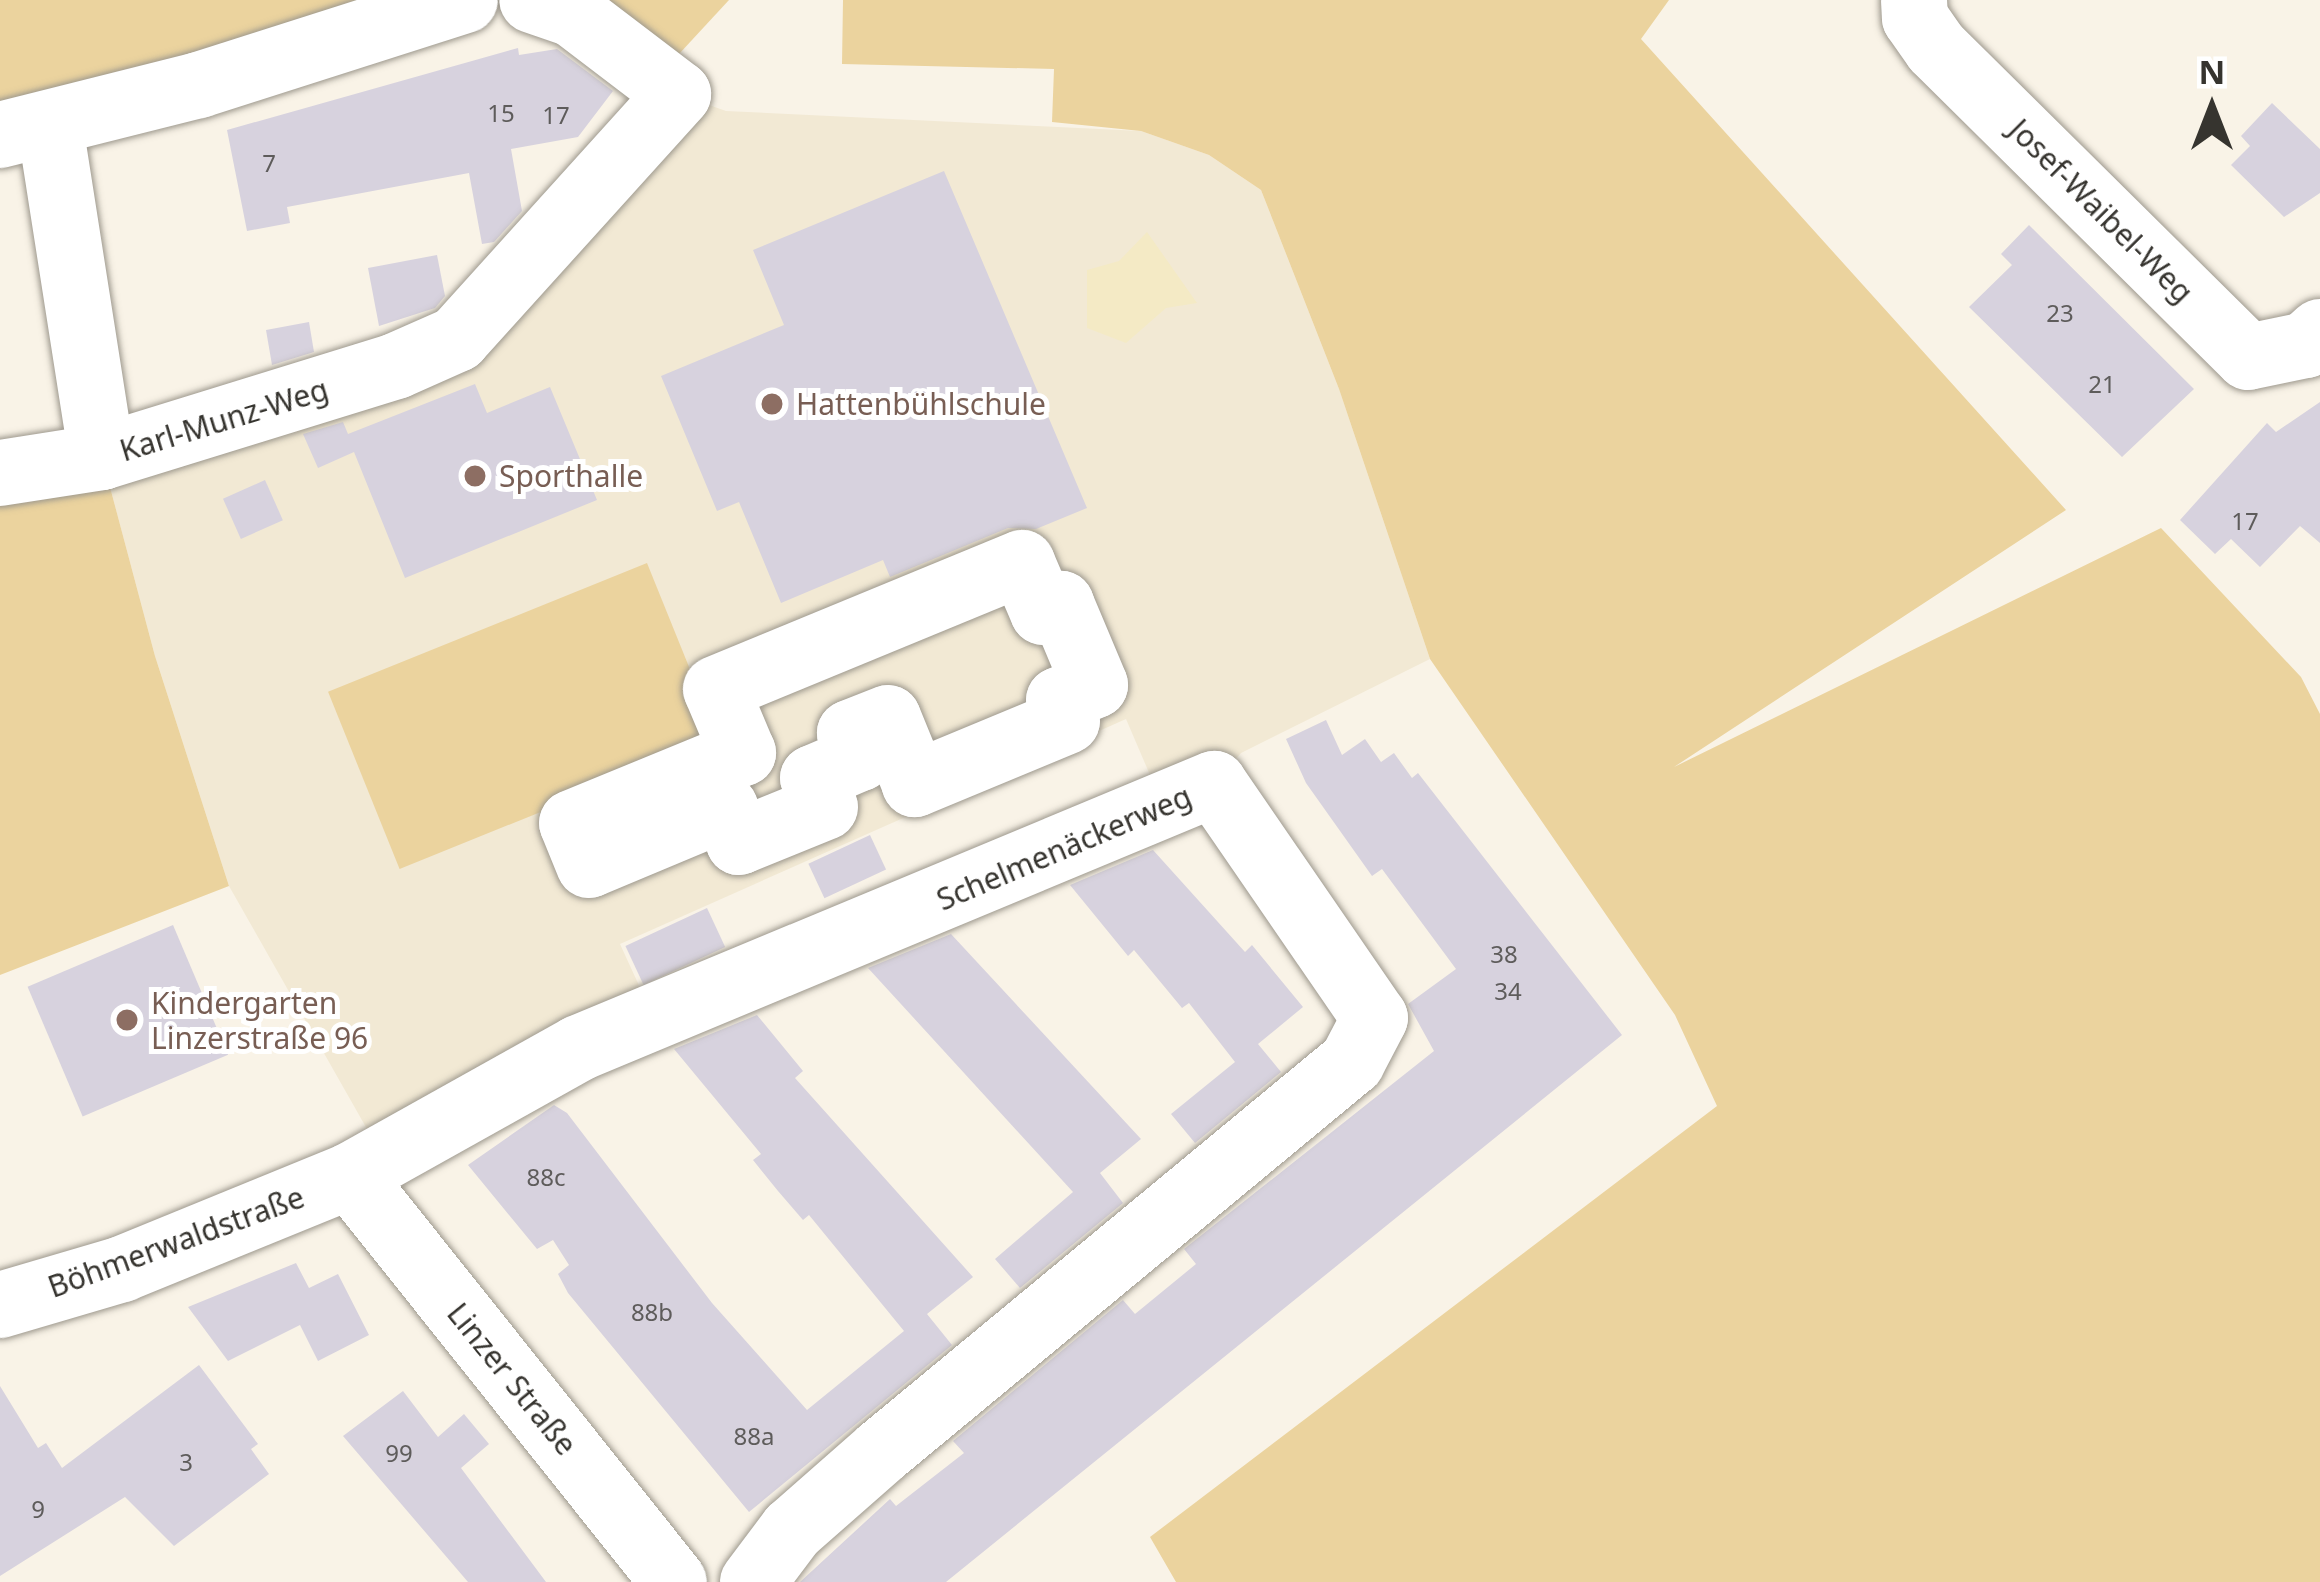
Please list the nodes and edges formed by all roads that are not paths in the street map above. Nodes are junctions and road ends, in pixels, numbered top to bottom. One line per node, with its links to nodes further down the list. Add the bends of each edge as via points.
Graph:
1 (465, 0): 4 (street, Karl-Munz-Weg)
2 (532, 0): 6 (street, Karl-Munz-Weg, via 573,14 678,94 457,339 396,366)
3 (1914, 0): 5 (street, Josef-Waibel-Weg, via 1915,18 1936,48 2248,357 2306,345)
4 (25, 131): 6 (street, Karl-Munz-Weg)
5 (2320, 332)
6 (102, 458): 7 (street)
7 (0, 473)
8 (1061, 604): 8 (street, via 1095,686 1059,700 1067,721 915,784 888,718 850,733 860,758 813,778 825,807 739,842 725,808 589,865 572,823 742,753 716,689 1022,563 1043,612)
9 (350, 1177): 10 (street, Böhmerwaldstraße, via 122,1268); 11 (street, Linzer Straße); 12 (street, Schelmenäckerweg, via 579,1048 1214,784 1375,1018 1352,1062 864,1467 792,1530)
10 (0, 1305)
11 (674, 1582)
12 (753, 1582)

